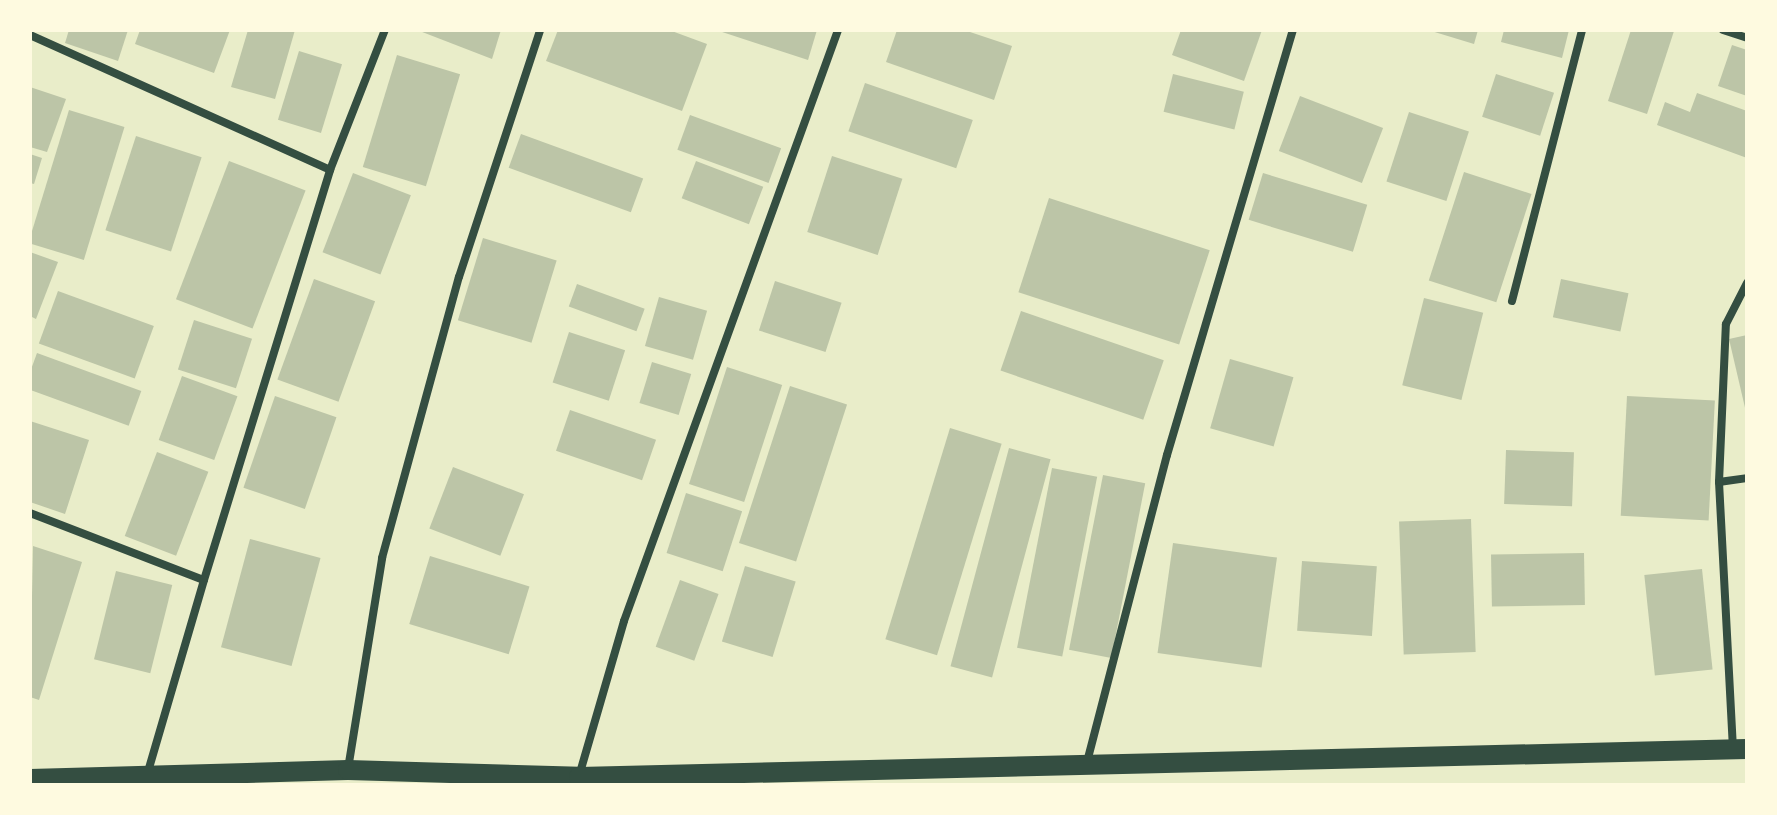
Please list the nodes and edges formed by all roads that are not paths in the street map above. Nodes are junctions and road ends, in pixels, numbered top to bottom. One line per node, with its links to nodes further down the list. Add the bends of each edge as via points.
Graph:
1 (385, 30): 9 (street)
2 (540, 30): 18 (street, via 459,277 382,558)
3 (838, 30): 20 (street, via 624,621)
4 (1293, 30): 17 (street, via 1167,455)
5 (1582, 30): 11 (street)
6 (1723, 30): 8 (street)
7 (30, 35): 9 (street)
8 (1747, 38)
9 (330, 170): 15 (street)
10 (1747, 283): 13 (street, via 1726,324)
11 (1512, 301)
12 (1747, 478): 13 (street)
13 (1719, 482): 16 (street)
14 (30, 513): 15 (street)
15 (204, 580): 19 (street)
16 (1740, 750): 17 (main road)
17 (1085, 767): 20 (main road)
18 (348, 770): 19 (main road); 20 (main road)
19 (147, 777): 21 (main road)
20 (579, 777)
21 (30, 779)

